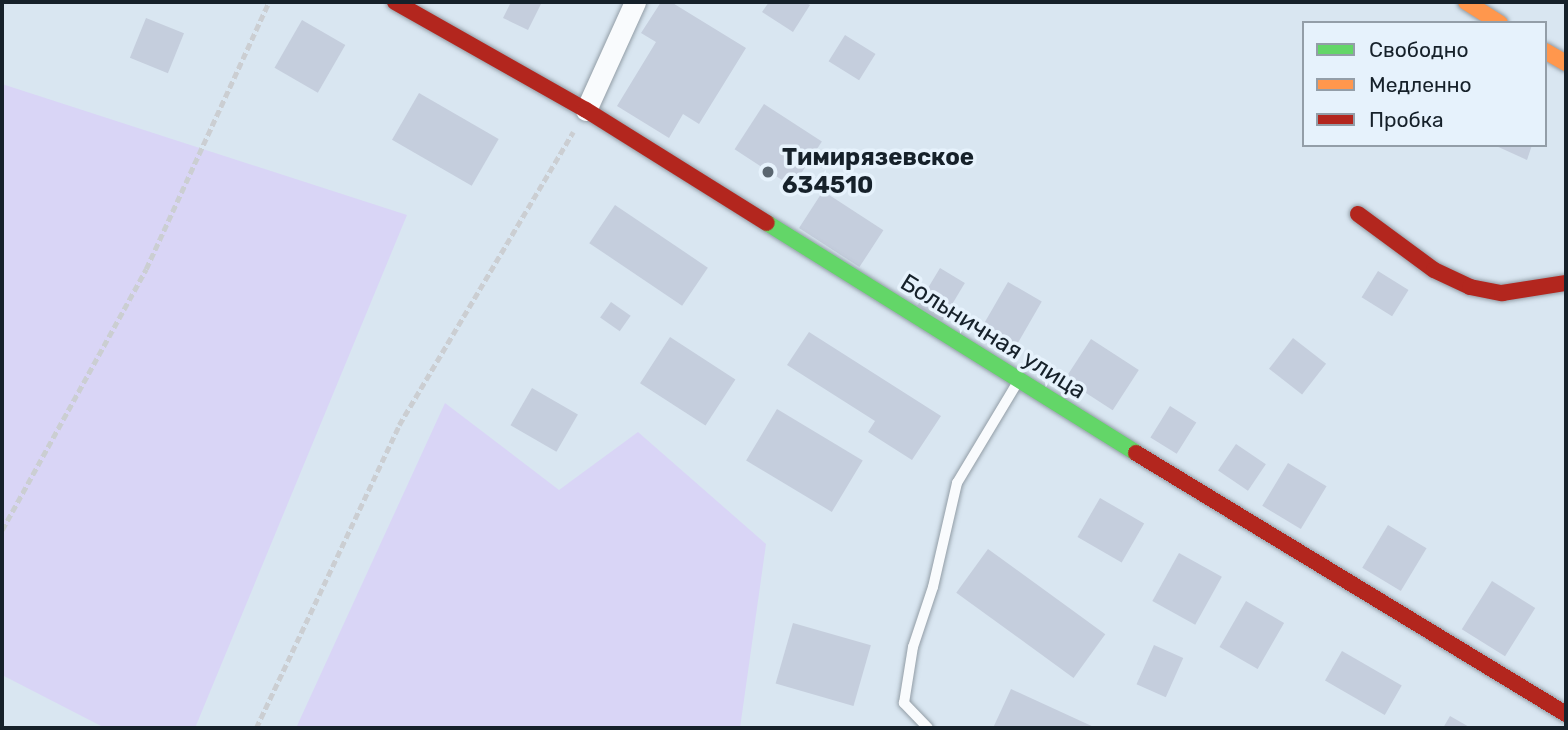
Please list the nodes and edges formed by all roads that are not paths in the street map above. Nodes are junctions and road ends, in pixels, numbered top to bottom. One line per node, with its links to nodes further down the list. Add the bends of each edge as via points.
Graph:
1 (395, 2): 7 (street, Больничная улица)
2 (635, 2): 7 (street)
3 (1466, 2): 4 (street)
4 (1497, 21)
5 (1547, 52): 6 (street)
6 (1566, 64)
7 (586, 110): 10 (street, Больничная улица)
8 (1358, 214): 9 (street, via 1434,270 1470,287 1502,293)
9 (1566, 283)
10 (1018, 381): 11 (street, Больничная улица); 12 (lane, via 957,483 933,587 913,647 904,703)
11 (1566, 714)
12 (928, 728)

